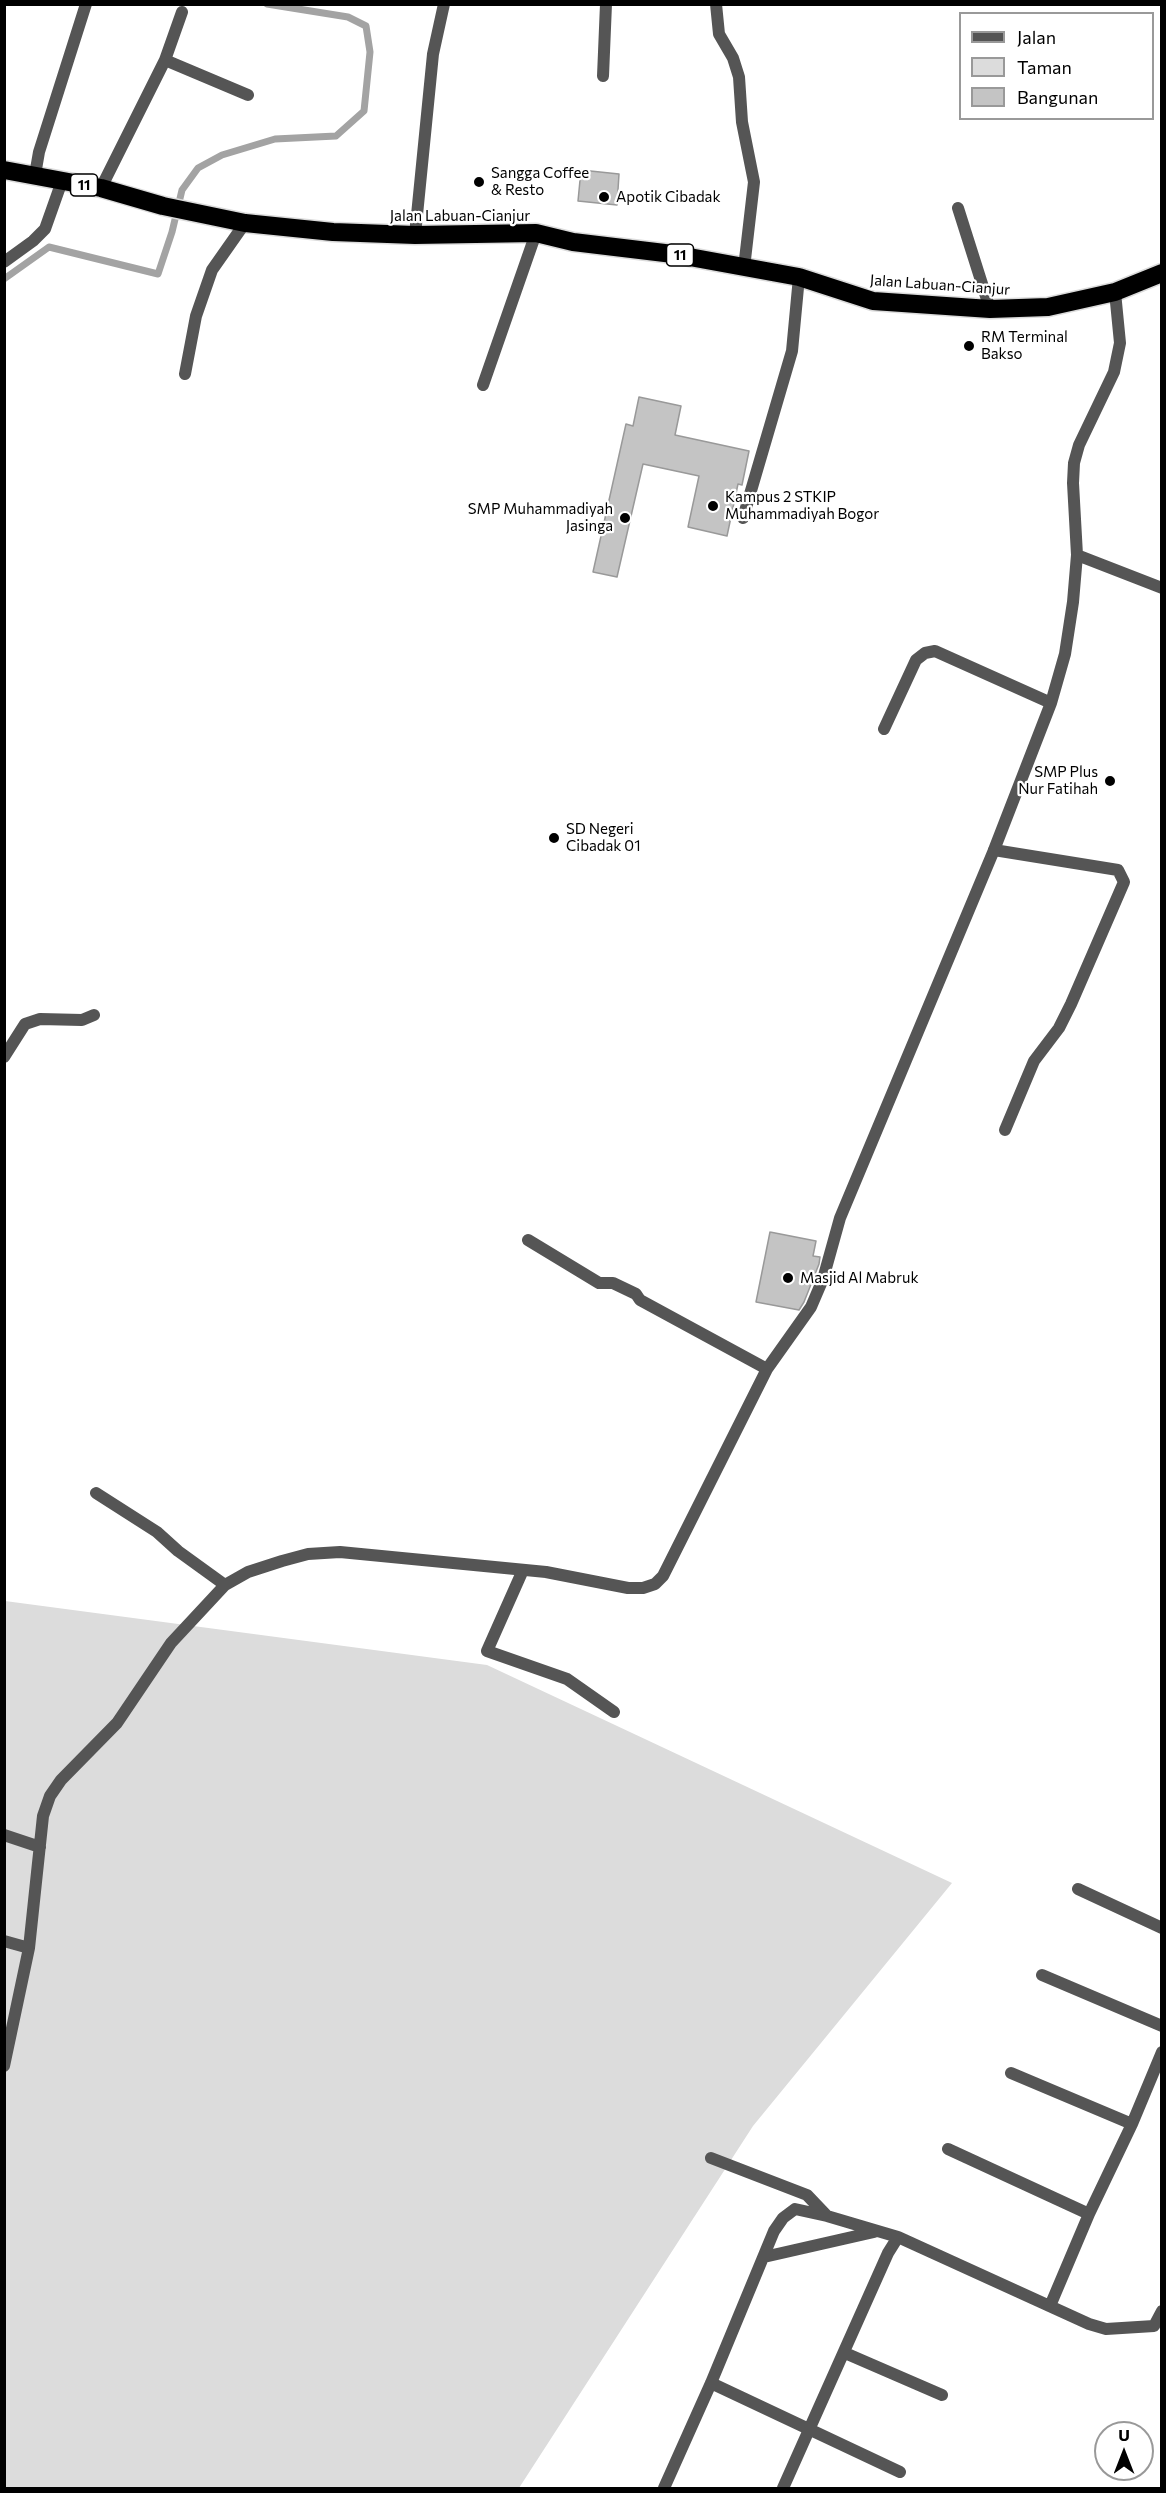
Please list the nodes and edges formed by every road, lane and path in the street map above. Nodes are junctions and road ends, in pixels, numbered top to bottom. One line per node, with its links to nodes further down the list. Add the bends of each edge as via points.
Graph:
1 (86, 4): 10 (street)
2 (444, 4): 16 (street, via 434,54)
3 (606, 4): 7 (street)
4 (716, 4): 18 (street, via 719,34 739,77 742,122 754,182)
5 (182, 12): 6 (street)
6 (165, 60): 8 (street); 12 (street)
7 (603, 76)
8 (248, 95)
9 (4, 170): 10 (highway, Jalan Labuan-Cianjur / 11)
10 (34, 175): 11 (highway, Jalan Labuan-Cianjur / 11)
11 (62, 181): 12 (highway, Jalan Labuan-Cianjur / 11); 17 (street, via 45,229)
12 (101, 188): 14 (highway, Jalan Labuan-Cianjur / 11)
13 (958, 208): 22 (street)
14 (245, 223): 16 (highway, Jalan Labuan-Cianjur / 11); 23 (street, via 212,270 196,316)
15 (536, 233): 16 (highway, Jalan Labuan-Cianjur / 11); 18 (highway, Jalan Labuan-Cianjur / 11); 24 (street)
16 (415, 235)
17 (4, 262)
18 (744, 268): 20 (highway, Jalan Labuan-Cianjur / 11)
19 (1161, 273): 21 (highway, Jalan Labuan-Cianjur / 11)
20 (799, 277): 22 (highway, Jalan Labuan-Cianjur / 11, via 873,301); 25 (street, via 792,351)
21 (1115, 292): 22 (highway, Jalan Labuan-Cianjur / 11, via 1048,307); 26 (street, via 1120,343 1114,372 1074,463)
22 (990, 309)
23 (185, 374)
24 (483, 385)
25 (743, 518)
26 (1077, 555): 27 (street); 28 (street, via 1070,633)
27 (1161, 588)
28 (1051, 703): 29 (street, via 935,651 916,660); 30 (street)
29 (884, 729)
30 (994, 850): 33 (street, via 1118,870 1124,882 1071,1004 1059,1028 1034,1061); 35 (street, via 840,1218 823,1280 811,1307)
31 (94, 1015): 32 (street, via 82,1020 40,1019 25,1024)
32 (4, 1057)
33 (1005, 1130)
34 (528, 1240): 35 (street, via 598,1283 613,1283 636,1294 640,1300)
35 (767, 1369): 37 (street, via 656,1584 628,1588)
36 (96, 1493): 38 (street, via 157,1532)
37 (523, 1570): 38 (street, via 368,1554 318,1553 248,1572); 39 (street, via 487,1651 567,1679)
38 (225, 1585): 41 (street, via 171,1643 117,1723 61,1780 43,1816)
39 (614, 1712)
40 (4, 1835): 41 (street)
41 (40, 1847): 45 (street)
42 (1077, 1889): 43 (street)
43 (1161, 1928)
44 (4, 1941): 45 (street)
45 (29, 1948): 49 (street)
46 (1042, 1975): 47 (street)
47 (1161, 2026)
48 (1161, 2052): 51 (street)
49 (4, 2066)
50 (1011, 2073): 51 (street)
51 (1132, 2124): 54 (street)
52 (948, 2149): 54 (street)
53 (711, 2158): 55 (street, via 807,2195)
54 (1089, 2214): 59 (street)
55 (827, 2216): 56 (street); 58 (street, via 795,2209 774,2231)
56 (875, 2231): 57 (street); 58 (street)
57 (898, 2237): 59 (street); 62 (street)
58 (764, 2257): 63 (street)
59 (1050, 2306): 61 (street, via 1106,2329)
60 (1161, 2311): 61 (street)
61 (1158, 2331)
62 (845, 2353): 64 (street); 65 (street)
63 (711, 2382): 65 (street); 67 (street)
64 (942, 2395)
65 (810, 2428): 66 (street); 68 (street)
66 (900, 2472)
67 (664, 2488)
68 (783, 2488)

